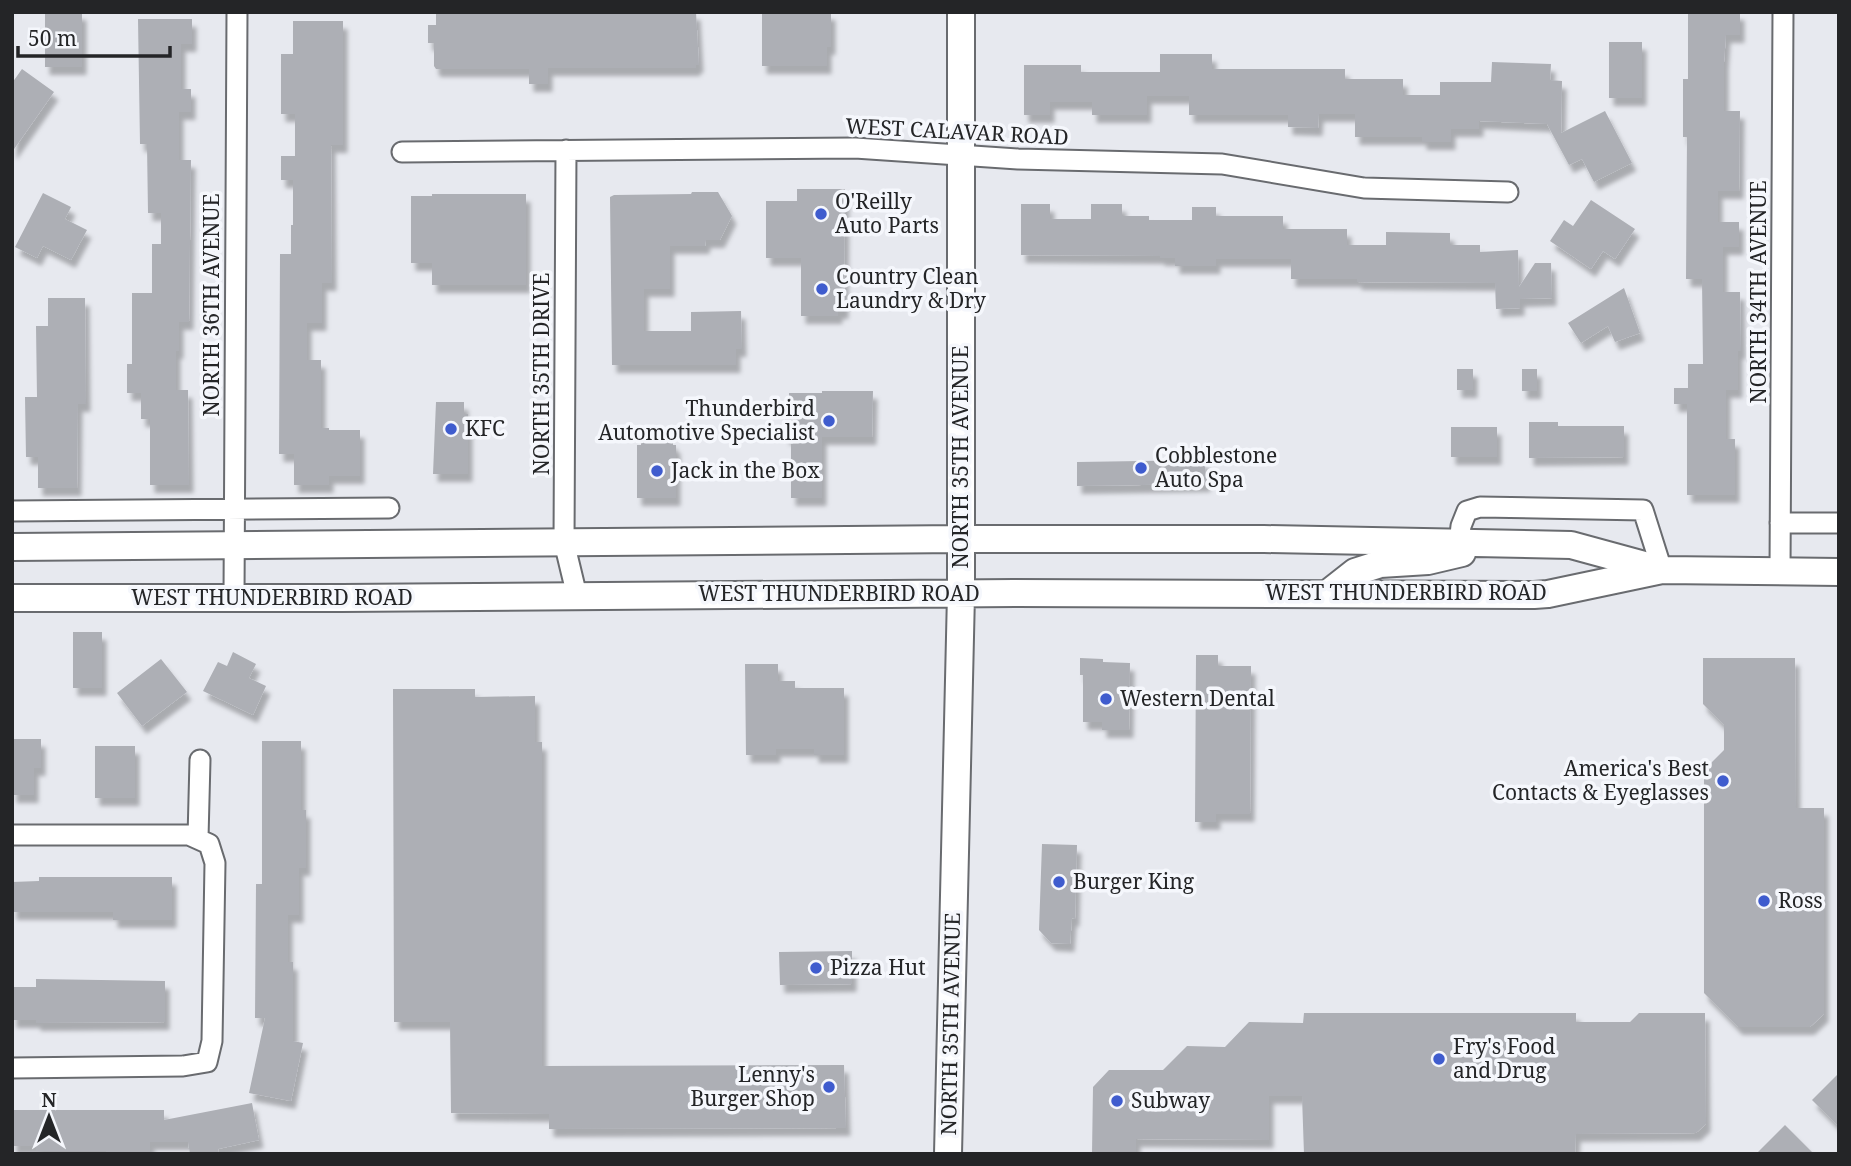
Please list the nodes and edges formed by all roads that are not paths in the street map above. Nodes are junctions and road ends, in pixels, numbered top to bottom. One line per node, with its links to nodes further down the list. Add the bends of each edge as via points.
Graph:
1 (237, 12): 9 (street, NORTH 36TH AVENUE)
2 (961, 12): 6 (main road, NORTH 35TH AVENUE)
3 (1783, 12): 11 (street, NORTH 34TH AVENUE)
4 (566, 150): 5 (street, WEST CALAVAR ROAD); 6 (street, WEST CALAVAR ROAD, via 855,148); 14 (street, NORTH 35TH DRIVE)
5 (402, 152)
6 (961, 154): 7 (street, WEST CALAVAR ROAD, via 1222,164 1364,188); 13 (main road, NORTH 35TH AVENUE)
7 (1508, 192)
8 (389, 508): 9 (street)
9 (234, 509): 10 (street); 15 (street, NORTH 36TH AVENUE)
10 (12, 510)
11 (1780, 523): 12 (street); 20 (street, NORTH 34TH AVENUE)
12 (1839, 523)
13 (961, 539): 14 (main road, WEST THUNDERBIRD ROAD); 16 (main road, WEST THUNDERBIRD ROAD); 22 (main road, NORTH 35TH AVENUE)
14 (564, 542): 15 (main road, WEST THUNDERBIRD ROAD); 24 (street, NORTH 35TH DRIVE)
15 (234, 543): 18 (main road, WEST THUNDERBIRD ROAD); 26 (street, NORTH 36TH AVENUE)
16 (1459, 543): 17 (main road, WEST THUNDERBIRD ROAD); 19 (street, via 1468,511 1480,507 1643,510)
17 (1497, 544): 19 (main road, WEST THUNDERBIRD ROAD, via 1571,545); 23 (main road, via 1428,561 1380,564 1355,572)
18 (12, 547)
19 (1662, 570): 20 (main road, WEST THUNDERBIRD ROAD); 23 (main road, WEST THUNDERBIRD ROAD, via 1548,594)
20 (1780, 571): 21 (main road, WEST THUNDERBIRD ROAD)
21 (1839, 572)
22 (961, 594): 23 (main road, WEST THUNDERBIRD ROAD); 24 (main road, WEST THUNDERBIRD ROAD); 31 (main road, NORTH 35TH AVENUE)
23 (1327, 594)
24 (577, 596): 26 (main road, WEST THUNDERBIRD ROAD)
25 (12, 598): 26 (main road, WEST THUNDERBIRD ROAD)
26 (234, 598)
27 (200, 760): 29 (street)
28 (12, 835): 29 (street, via 189,835)
29 (204, 841): 30 (street, via 215,863 212,1041 207,1062)
30 (12, 1068)
31 (948, 1154)

